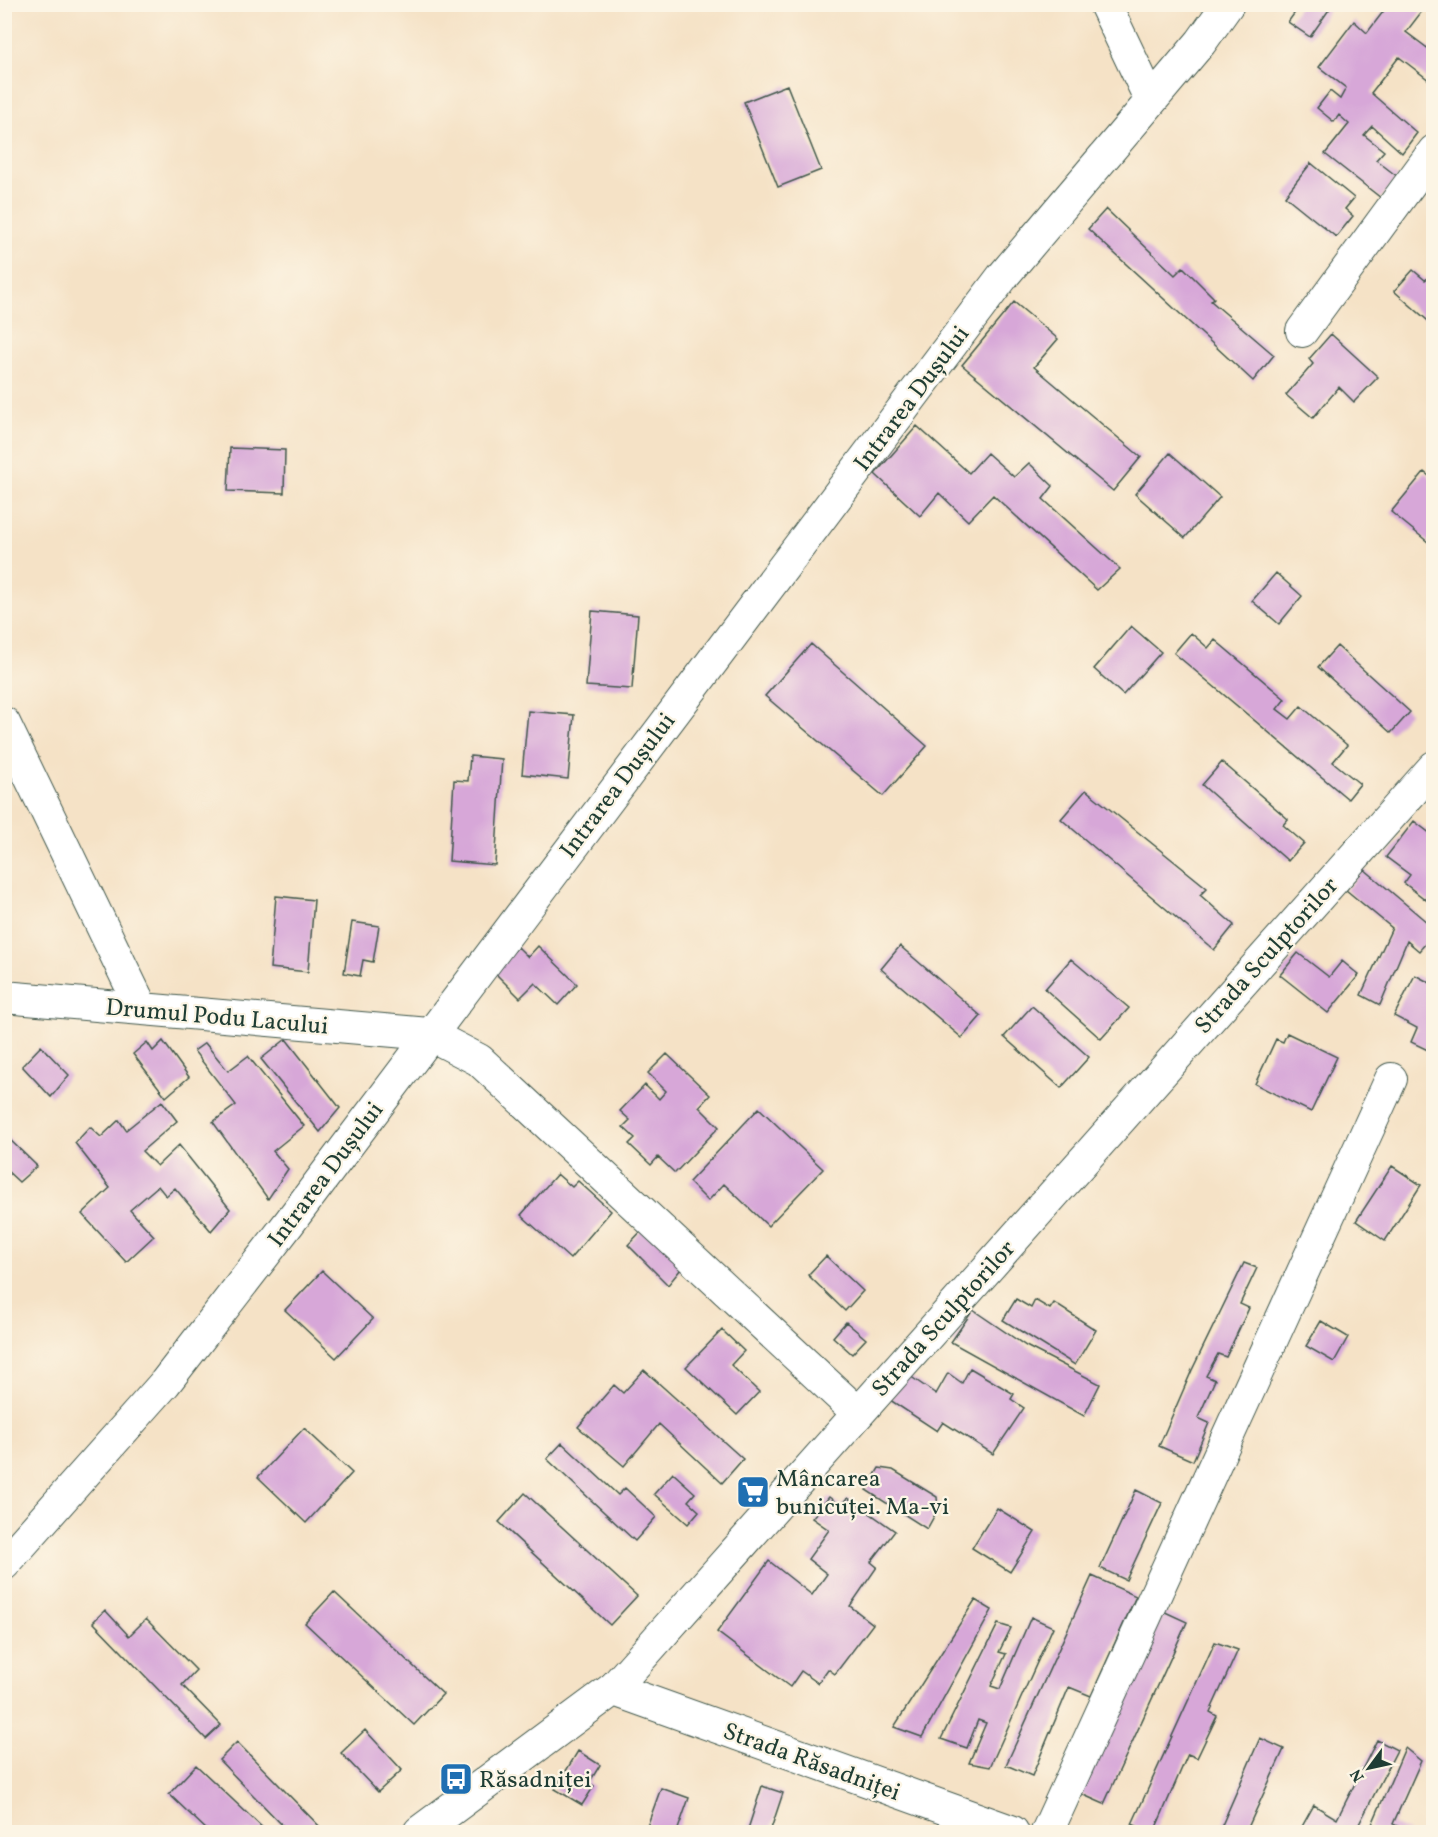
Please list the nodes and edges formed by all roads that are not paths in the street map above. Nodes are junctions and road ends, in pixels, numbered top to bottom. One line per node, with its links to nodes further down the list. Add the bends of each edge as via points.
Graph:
1 (1105, 4): 3 (street)
2 (1228, 4): 3 (street, Intrarea Dușului)
3 (1151, 101): 10 (street, Intrarea Dușului, via 1003,276)
4 (1434, 151): 5 (street)
5 (1302, 331)
6 (4, 723): 9 (street)
7 (1434, 767): 12 (street, Strada Sculptorilor)
8 (4, 998): 9 (street, Drumul Podu Lacului)
9 (142, 1009): 10 (street, Drumul Podu Lacului)
10 (429, 1034): 12 (street, via 479,1060); 13 (street, Intrarea Dușului, via 165,1383)
11 (1391, 1079): 17 (street)
12 (858, 1413): 14 (street, Strada Sculptorilor)
13 (4, 1564)
14 (613, 1689): 15 (main road, Strada Sculptorilor); 16 (main road, Strada Răsadniței)
15 (420, 1833)
16 (1011, 1833)
17 (1047, 1833)

